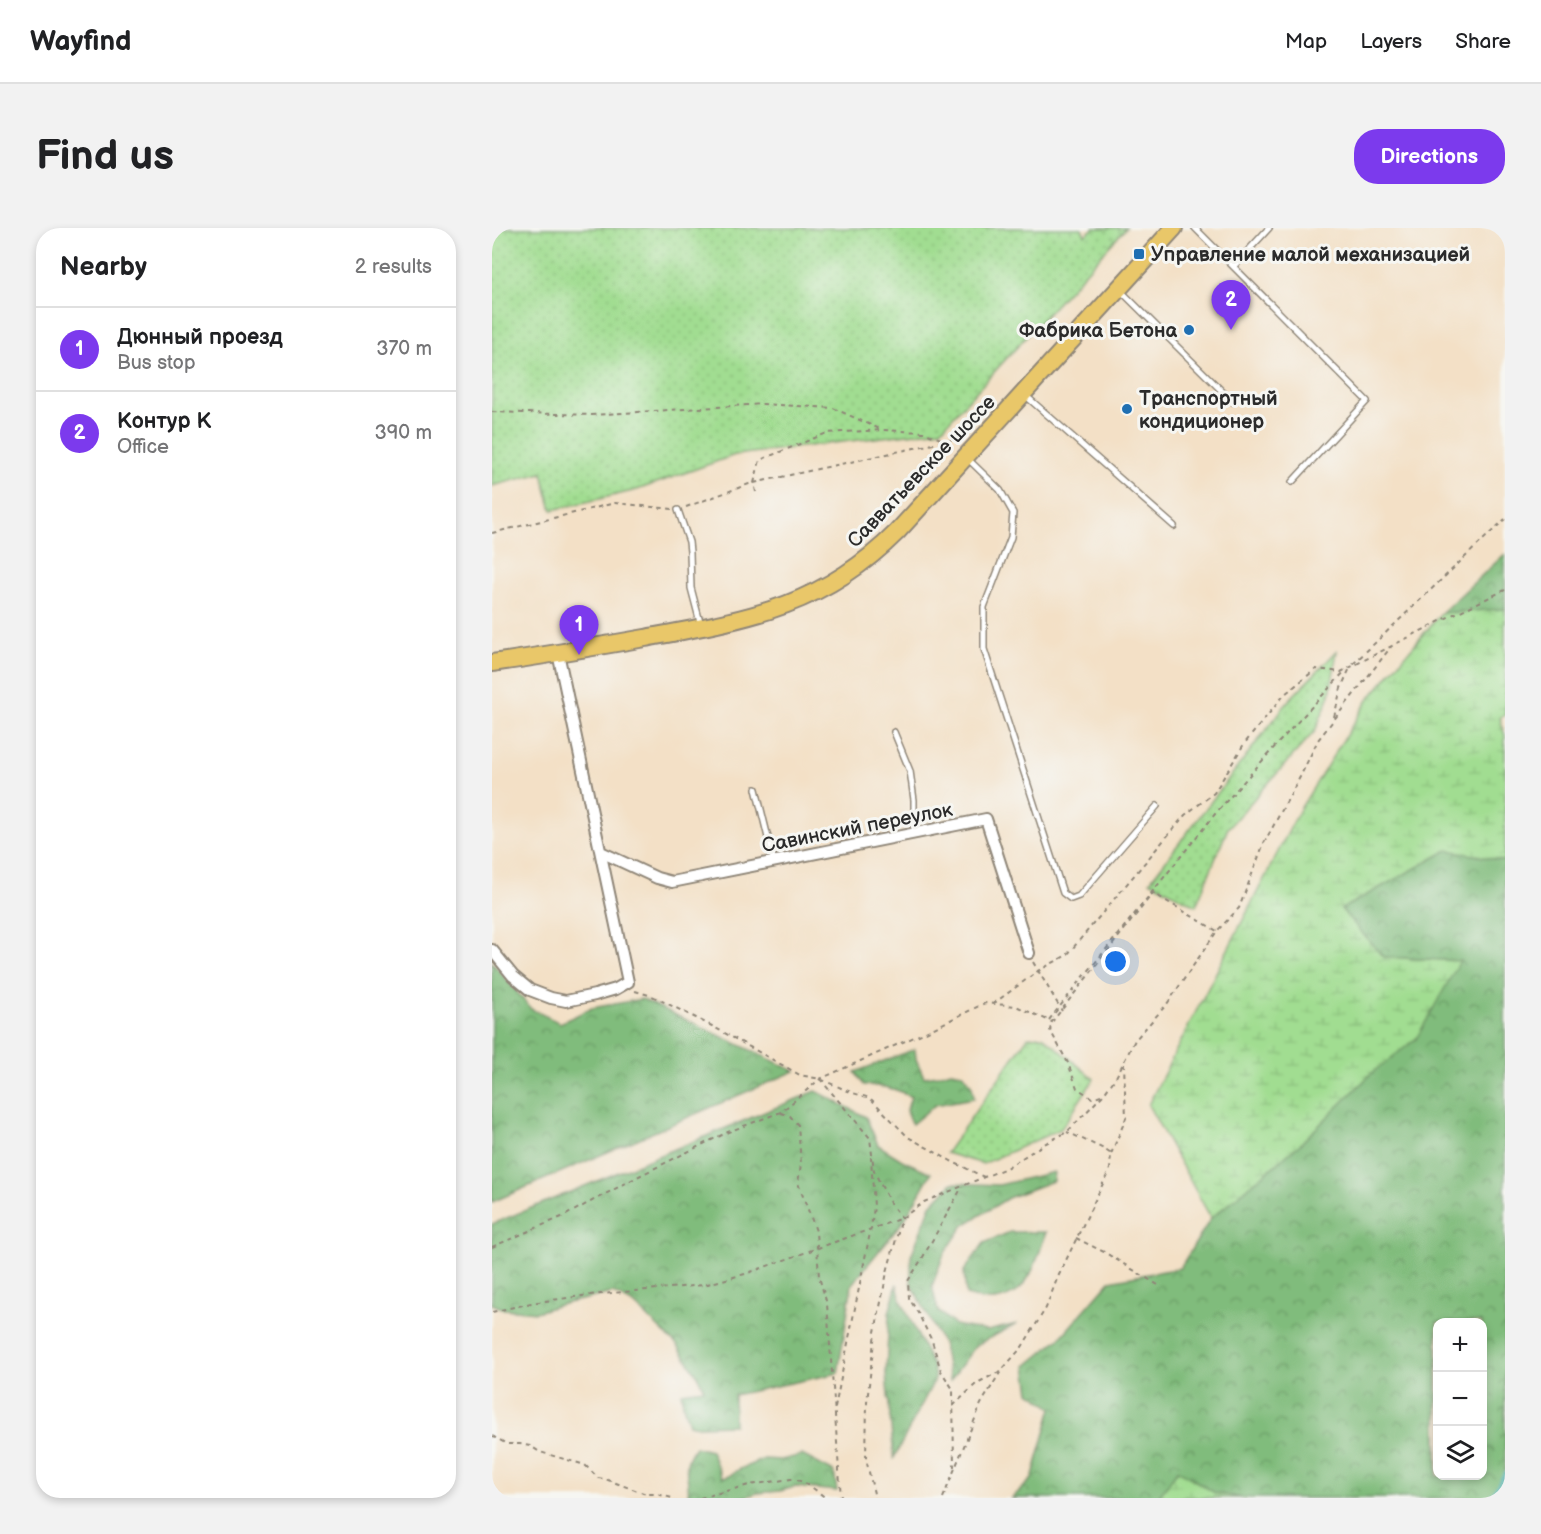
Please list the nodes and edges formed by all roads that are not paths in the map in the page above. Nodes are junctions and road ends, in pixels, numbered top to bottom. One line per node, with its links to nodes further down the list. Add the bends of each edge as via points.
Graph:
1 (1174, 228): 5 (main road, Савватьевское шоссе)
2 (1195, 228): 4 (lane)
3 (1269, 228): 4 (lane)
4 (1234, 266): 9 (lane, via 1367,401)
5 (1119, 289): 6 (main road, Савватьевское шоссе); 7 (lane)
6 (1023, 393): 8 (main road, Савватьевское шоссе); 11 (lane)
7 (1233, 402)
8 (966, 457): 12 (main road, Савватьевское шоссе, via 888,541 843,577 779,608); 17 (lane, via 1000,490 1013,513 1011,537 984,607 984,649 1063,893 1071,899 1079,896)
9 (1292, 482)
10 (678, 510): 12 (lane, via 689,542 691,588)
11 (1174, 526)
12 (702, 627): 13 (main road, Савватьевское шоссе)
13 (558, 653): 14 (main road, Савватьевское шоссе); 19 (street)
14 (492, 663)
15 (894, 732): 18 (lane, via 910,771)
16 (756, 789): 20 (lane)
17 (1157, 806)
18 (914, 834): 20 (street, Савинский переулок); 22 (street, Савинский переулок, via 986,819)
19 (601, 852): 20 (street, Савинский переулок, via 672,882); 21 (street, via 628,982 595,995 566,1001 551,998 530,990)
20 (774, 862)
21 (492, 950)
22 (1029, 953)

